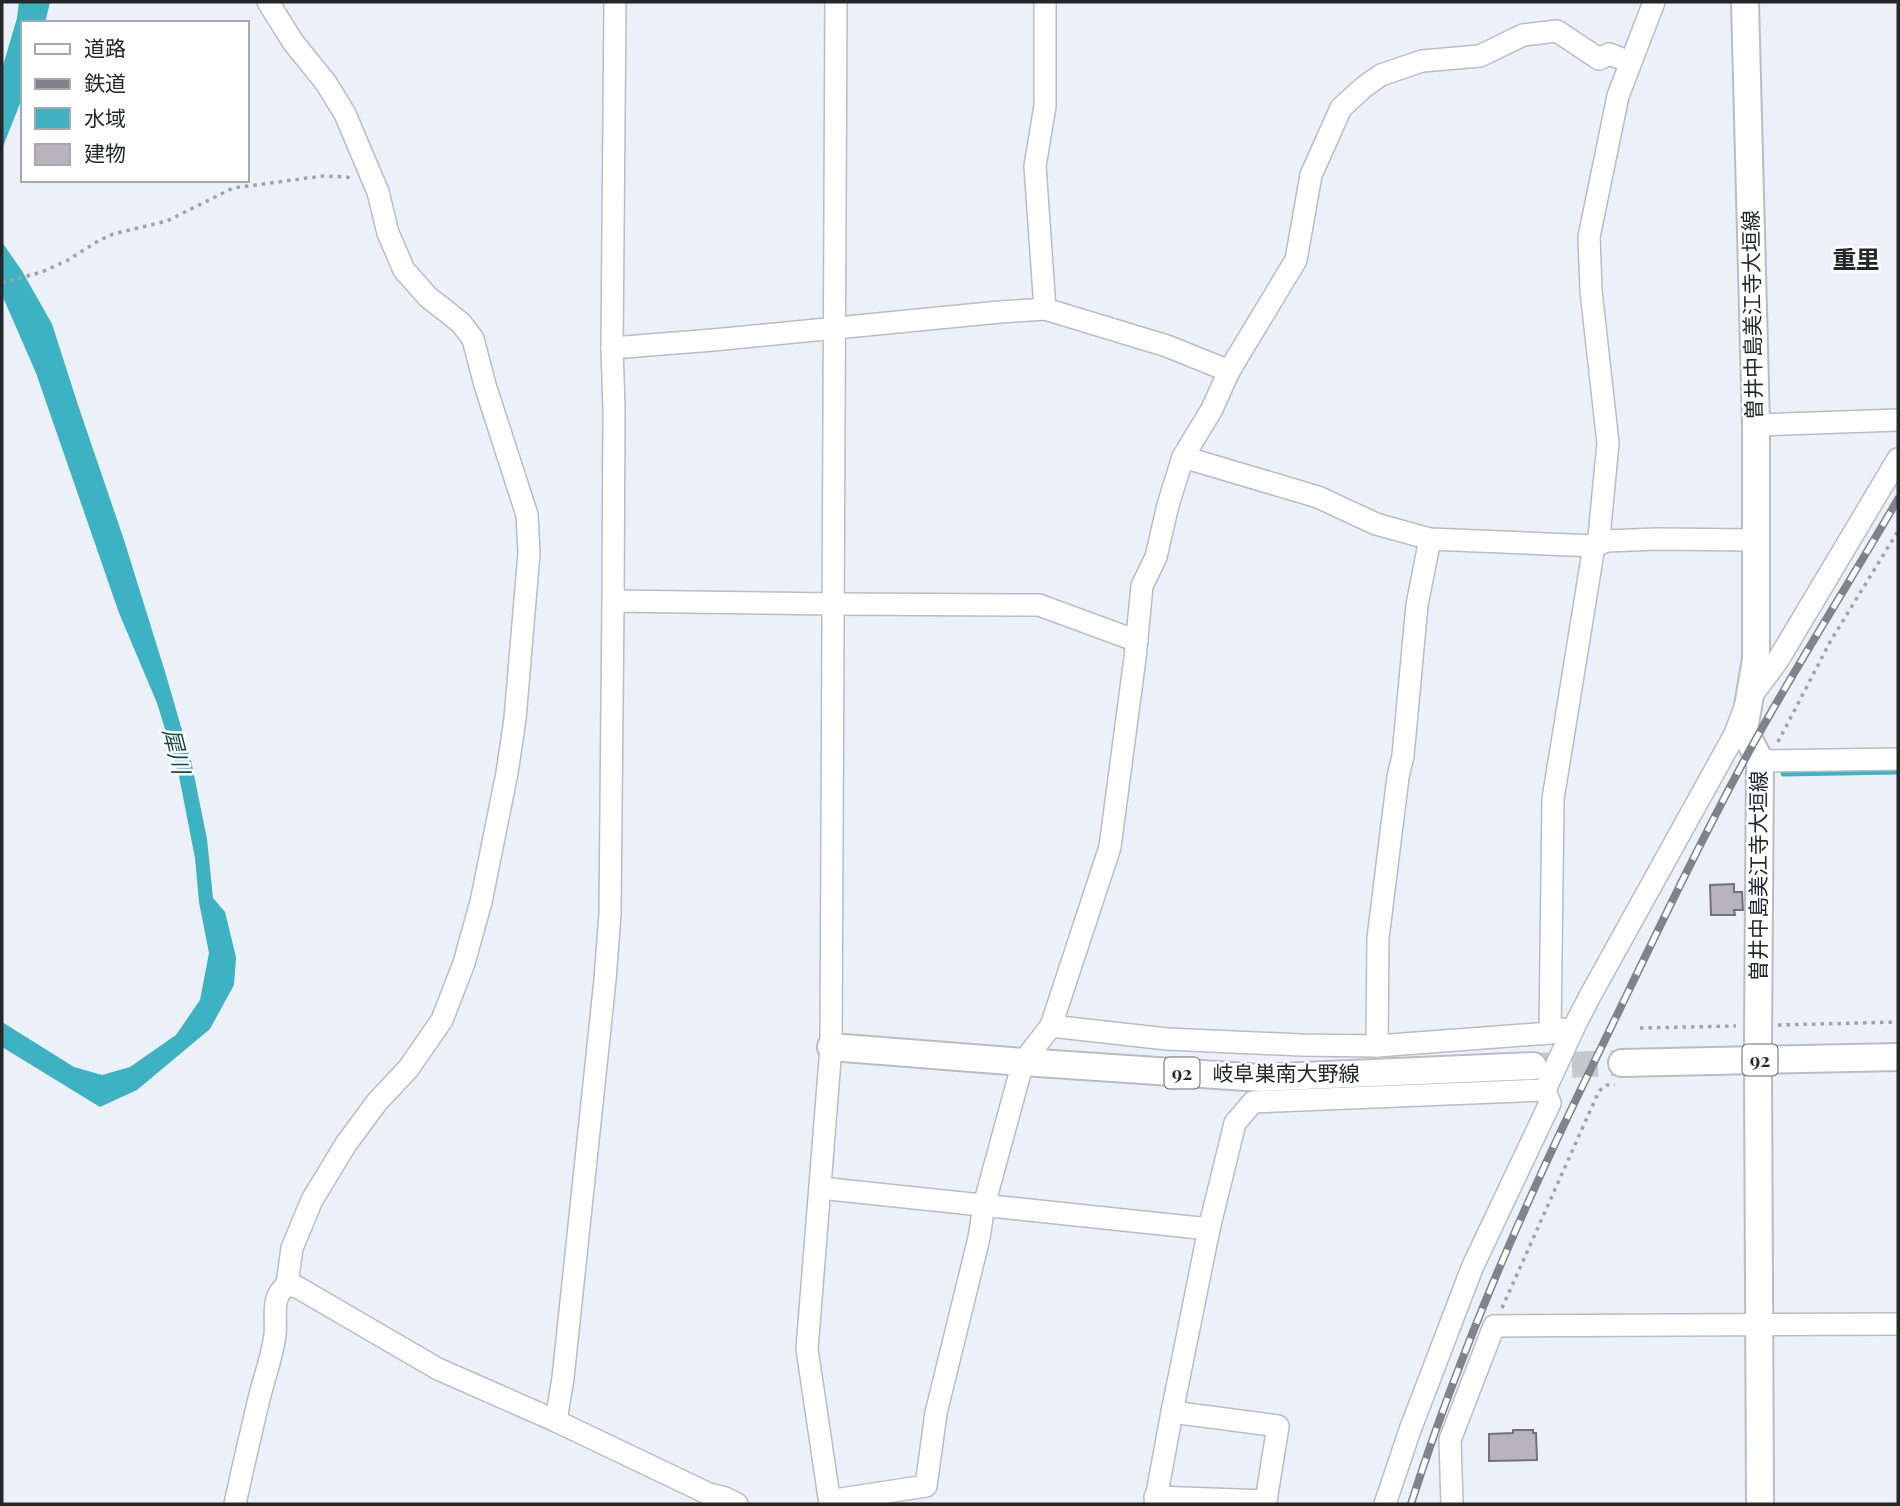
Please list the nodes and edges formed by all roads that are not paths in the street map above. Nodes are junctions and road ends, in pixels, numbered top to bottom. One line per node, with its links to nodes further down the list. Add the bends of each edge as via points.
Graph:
1 (268, 2): 38 (street, via 345,114 404,270 473,339 527,515 529,553 507,773 464,963 442,1020 346,1144 312,1200 292,1248)
2 (615, 2): 10 (street)
3 (836, 2): 9 (street)
4 (1045, 2): 8 (street, via 1045,106 1035,166)
5 (1654, 2): 7 (street)
6 (1745, 2): 13 (main road, 曽井中島美江寺大垣線)
7 (1630, 62): 11 (street, via 1609,54 1599,60 1557,31 1523,35 1480,56 1422,61 1381,75 1364,88 1341,108 1311,175 1296,260); 18 (street, via 1618,96 1589,237 1608,443 1599,537)
8 (1045, 309): 9 (street); 11 (street, via 1167,346)
9 (834, 327): 10 (street); 20 (street)
10 (612, 348): 19 (street)
11 (1229, 372): 14 (street, via 1212,410)
12 (1898, 420): 13 (street)
13 (1756, 425): 17 (main road, 曽井中島美江寺大垣線)
14 (1182, 457): 16 (street, via 1318,497 1376,524); 21 (street, via 1156,557 1142,586)
15 (1898, 459): 22 (street)
16 (1430, 539): 18 (street); 28 (street, via 1417,605 1403,755 1378,937)
17 (1755, 540): 18 (street, via 1607,541); 22 (main road, 曽井中島美江寺大垣線, via 1756,659)
18 (1594, 546): 27 (street, via 1553,799)
19 (613, 601): 20 (street); 42 (street, via 610,914)
20 (832, 604): 21 (street, via 1039,605); 29 (street)
21 (1137, 641): 26 (street, via 1110,846)
22 (1748, 702): 24 (main road, 曽井中島美江寺大垣線, via 1744,730); 25 (street, via 1735,734)
23 (1898, 759): 24 (street)
24 (1767, 761): 39 (main road, 曽井中島美江寺大垣線, via 1758,1053)
25 (1575, 1024): 27 (street); 34 (street)
26 (1051, 1026): 28 (street, via 1167,1040); 31 (street)
27 (1550, 1033): 28 (street)
28 (1377, 1046)
29 (831, 1047): 31 (main road, 岐阜巣南大野線 / 92); 35 (street)
30 (1898, 1057): 33 (main road, 92)
31 (1023, 1062): 32 (main road, 岐阜巣南大野線 / 92, via 1261,1078); 36 (street)
32 (1533, 1066)
33 (1622, 1074)
34 (1545, 1090): 37 (street, via 1253,1102 1235,1123); 47 (street, via 1550,1103 1472,1268)
35 (820, 1188): 36 (street); 46 (street, via 807,1349)
36 (984, 1205): 37 (street); 46 (street, via 936,1413 926,1486)
37 (1209, 1229): 41 (street)
38 (287, 1285): 42 (street, via 438,1369); 44 (street, via 276,1300 273,1348)
39 (1760, 1324): 40 (street); 48 (street, via 1494,1326 1450,1440); 49 (main road, 曽井中島美江寺大垣線)
40 (1898, 1324)
41 (1172, 1412): 43 (street); 43 (street, via 1278,1426 1266,1501)
42 (556, 1421): 45 (street)
43 (1155, 1501)
44 (235, 1504)
45 (737, 1504)
46 (832, 1504)
47 (1385, 1504)
48 (1452, 1504)
49 (1760, 1504)

